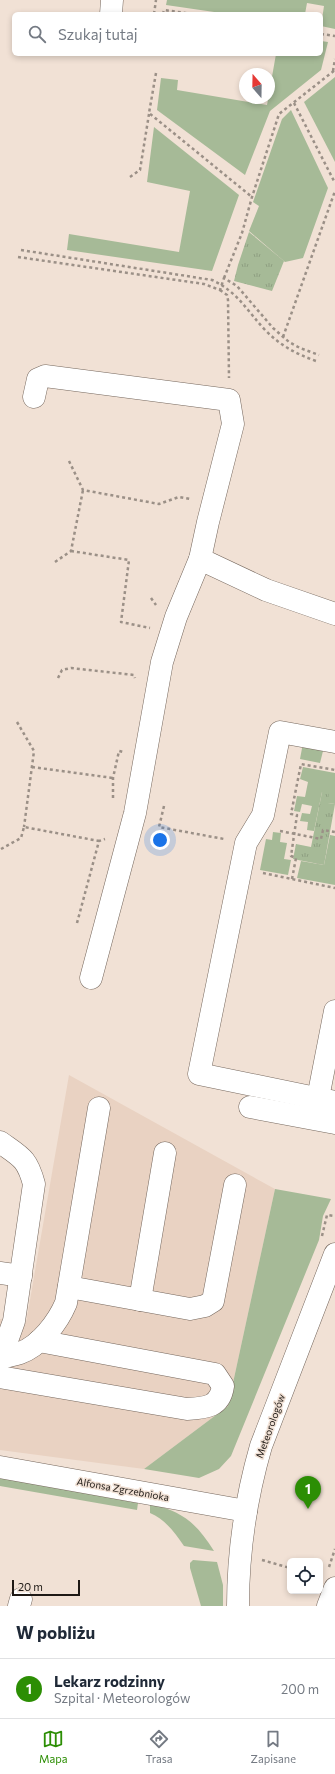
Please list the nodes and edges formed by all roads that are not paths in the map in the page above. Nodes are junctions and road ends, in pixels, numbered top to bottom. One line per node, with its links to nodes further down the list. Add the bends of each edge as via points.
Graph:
1 (112, 0): 2 (street)
2 (111, 12)
3 (34, 397): 4 (street, via 38,379 45,376 229,400 233,424)
4 (200, 559): 5 (street, via 266,590); 7 (street, via 176,617 162,662 135,813)
5 (335, 614)
6 (335, 742): 9 (street, via 280,732 263,816 246,843 199,1074)
7 (91, 978)
8 (335, 1011): 9 (street)
9 (326, 1100)
10 (250, 1107): 12 (street)
11 (99, 1108): 18 (street)
12 (335, 1123)
13 (0, 1142): 17 (street, via 21,1157 29,1168 34,1184)
14 (165, 1153): 19 (street)
15 (235, 1185): 19 (street, via 213,1301 206,1306 190,1309)
16 (335, 1254): 23 (street, Meteorologów, via 262,1446)
17 (10, 1274): 21 (street, via 14,1321)
18 (69, 1287): 19 (street); 20 (street, via 61,1315)
19 (140, 1300)
20 (39, 1341): 21 (street); 21 (street, via 215,1374 223,1386 222,1395 213,1404 204,1408 187,1409)
21 (0, 1365)
22 (0, 1467): 23 (street, Alfonsa Zgrzebnioka)
23 (246, 1511): 25 (street, Meteorologów, via 239,1559)
24 (331, 1580): 26 (street)
25 (238, 1606)
26 (328, 1606)

